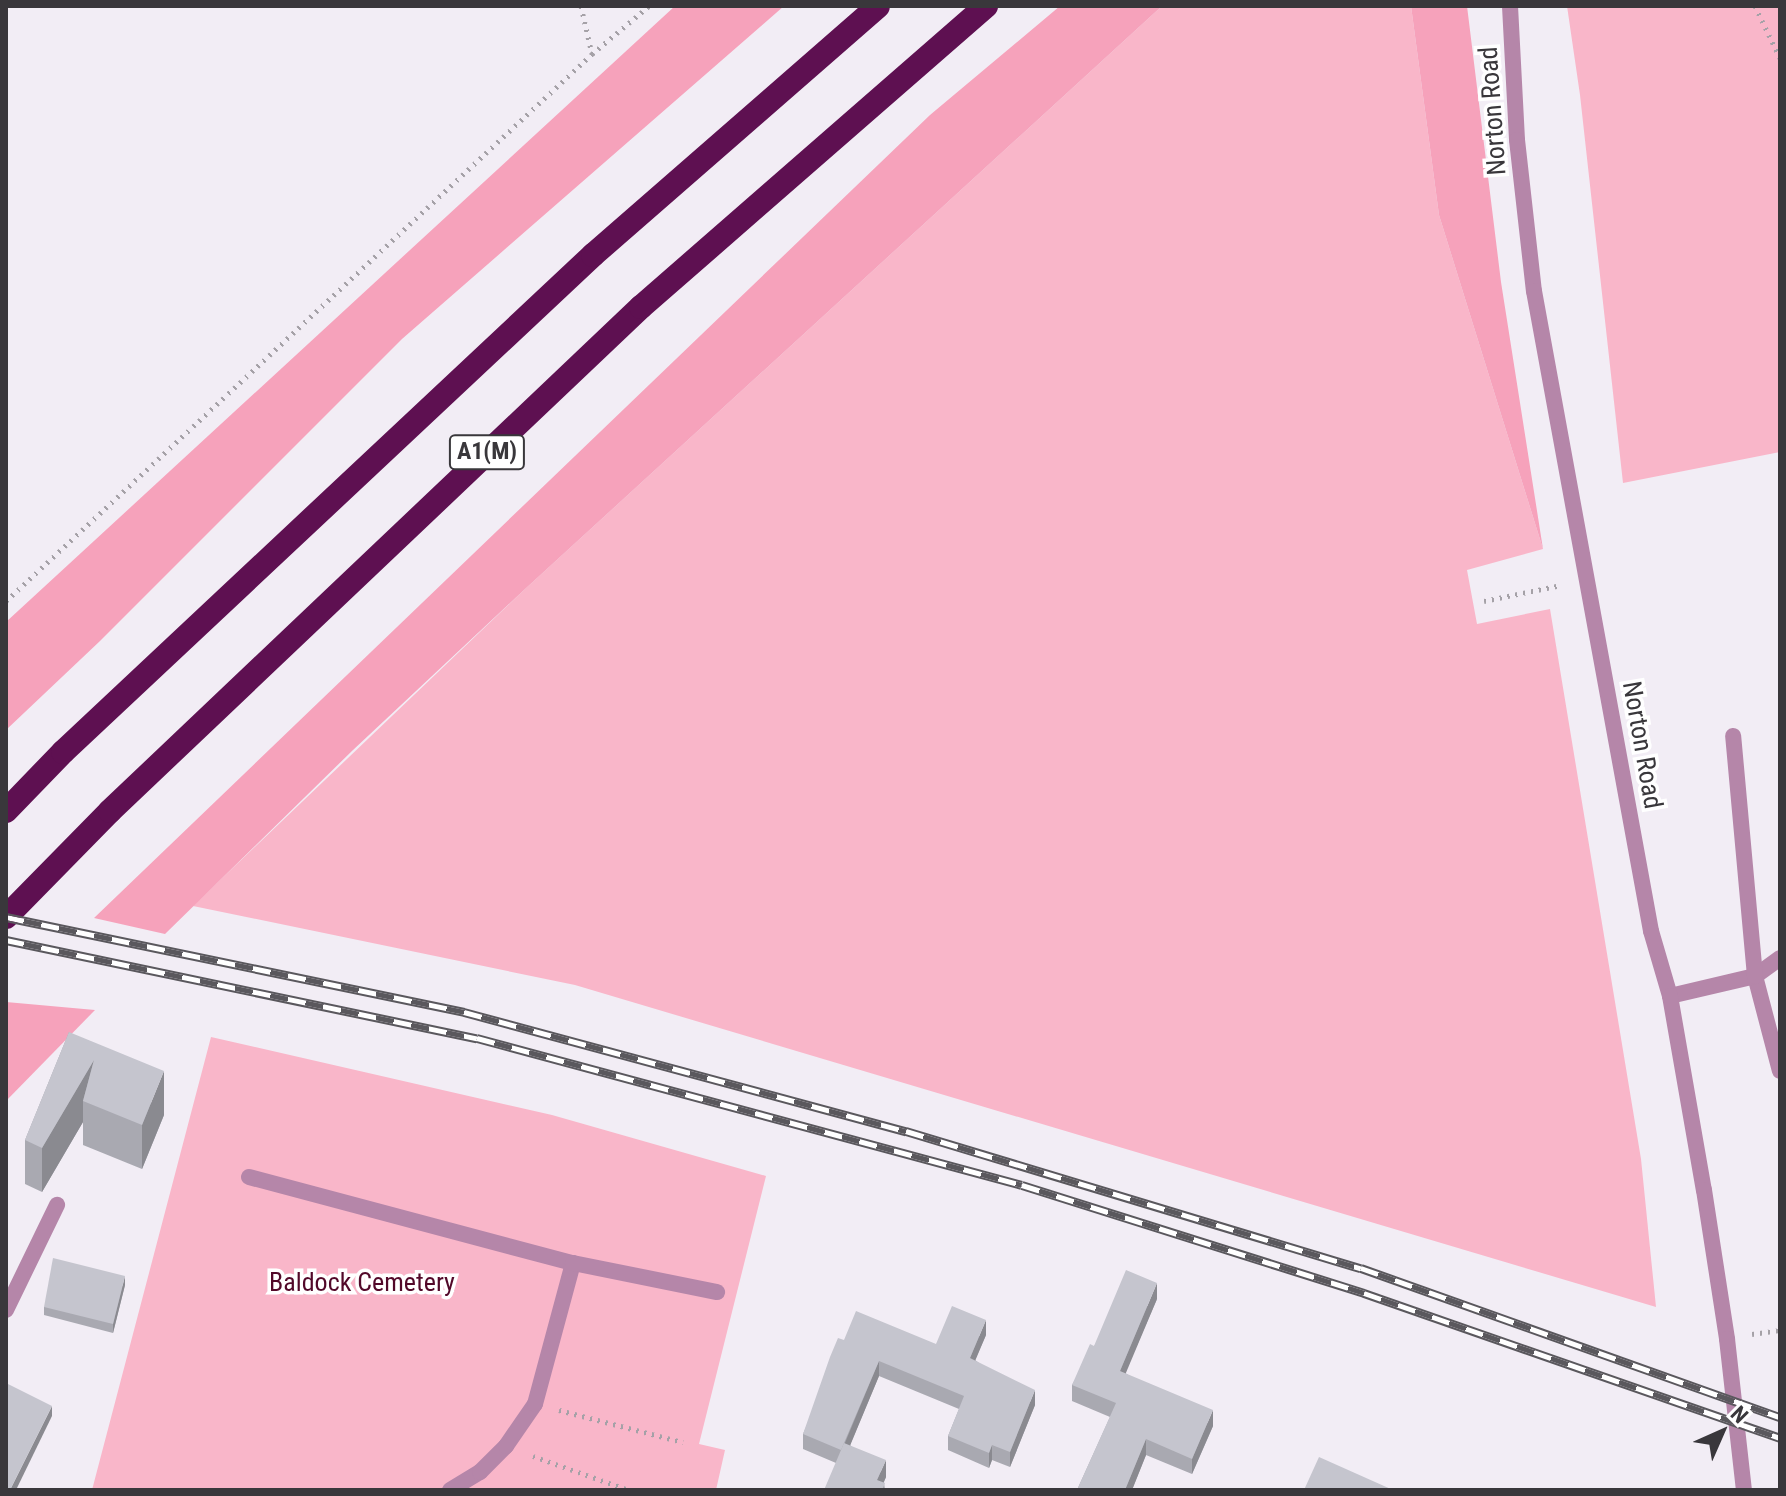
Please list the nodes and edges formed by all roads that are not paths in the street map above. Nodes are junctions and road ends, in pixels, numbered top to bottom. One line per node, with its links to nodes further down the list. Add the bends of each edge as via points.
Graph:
1 (878, 6): 5 (highway, A1(M), via 593,255)
2 (986, 6): 6 (highway, A1(M), via 641,307)
3 (1510, 6): 9 (street, Norton Road, via 1517,140 1534,291 1651,931)
4 (1733, 736): 8 (street)
5 (6, 811)
6 (6, 917)
7 (1780, 958): 8 (street)
8 (1755, 976): 9 (street); 10 (street)
9 (1670, 996): 17 (street, Norton Road, via 1725,1324)
10 (1780, 1071)
11 (249, 1177): 13 (street)
12 (57, 1205): 15 (street)
13 (573, 1263): 14 (street); 16 (street, via 535,1404 506,1446 480,1472)
14 (717, 1292)
15 (6, 1310)
16 (450, 1490)
17 (1744, 1490)

